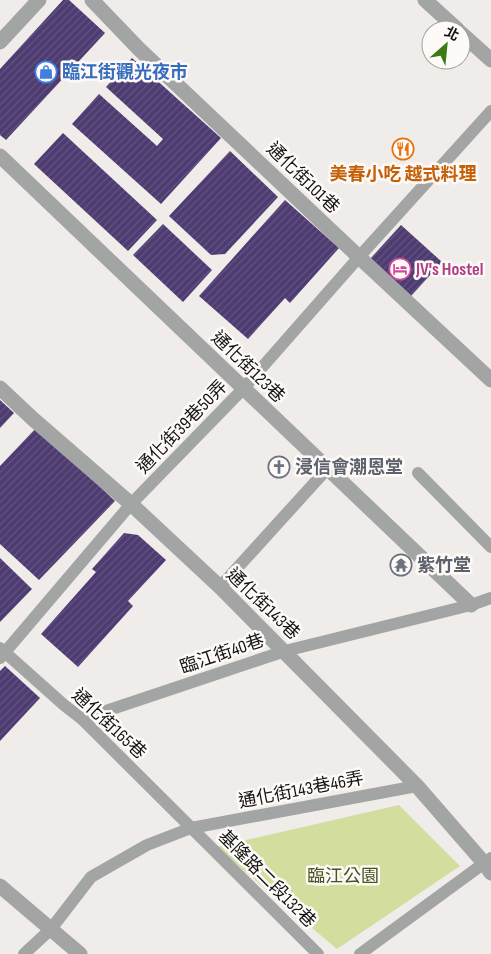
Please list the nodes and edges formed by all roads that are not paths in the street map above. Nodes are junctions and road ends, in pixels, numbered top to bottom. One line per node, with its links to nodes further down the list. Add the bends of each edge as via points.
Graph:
1 (39, 0): 5 (street)
2 (92, 0): 10 (street, 通化街101巷)
3 (425, 0): 4 (street)
4 (447, 20)
5 (0, 42)
6 (471, 42): 7 (street)
7 (491, 60)
8 (491, 111): 10 (lane, 通化街39巷50弄)
9 (0, 156): 13 (street, 通化街123巷)
10 (358, 258): 11 (street, 通化街101巷); 13 (lane, 通化街39巷50弄)
11 (491, 380)
12 (0, 388): 16 (street, 通化街143巷)
13 (243, 389): 14 (street, 通化街123巷); 16 (lane, 通化街39巷50弄)
14 (327, 469): 18 (lane); 20 (street, 通化街123巷)
15 (418, 473): 17 (lane)
16 (132, 504): 18 (street, 通化街143巷); 22 (lane, 通化街39巷50弄)
17 (491, 547)
18 (220, 588): 21 (street, 通化街143巷)
19 (491, 598): 20 (lane, 臨江街40巷)
20 (470, 605): 21 (lane, 臨江街40巷)
21 (284, 651): 23 (lane, 臨江街40巷); 24 (street, 通化街143巷)
22 (2, 652): 23 (lane, 通化街165巷)
23 (82, 719): 25 (lane, 通化街165巷)
24 (417, 786): 25 (lane, 通化街143巷46弄); 26 (street, 通化街143巷)
25 (191, 828): 28 (lane, 通化街143巷46弄, via 147,845 91,877); 31 (lane, 基隆路二段132巷)
26 (489, 865): 32 (lane)
27 (0, 886): 28 (street)
28 (50, 929): 29 (lane, 通化街143巷46弄); 30 (street)
29 (24, 954)
30 (80, 954)
31 (318, 954)
32 (360, 954)

